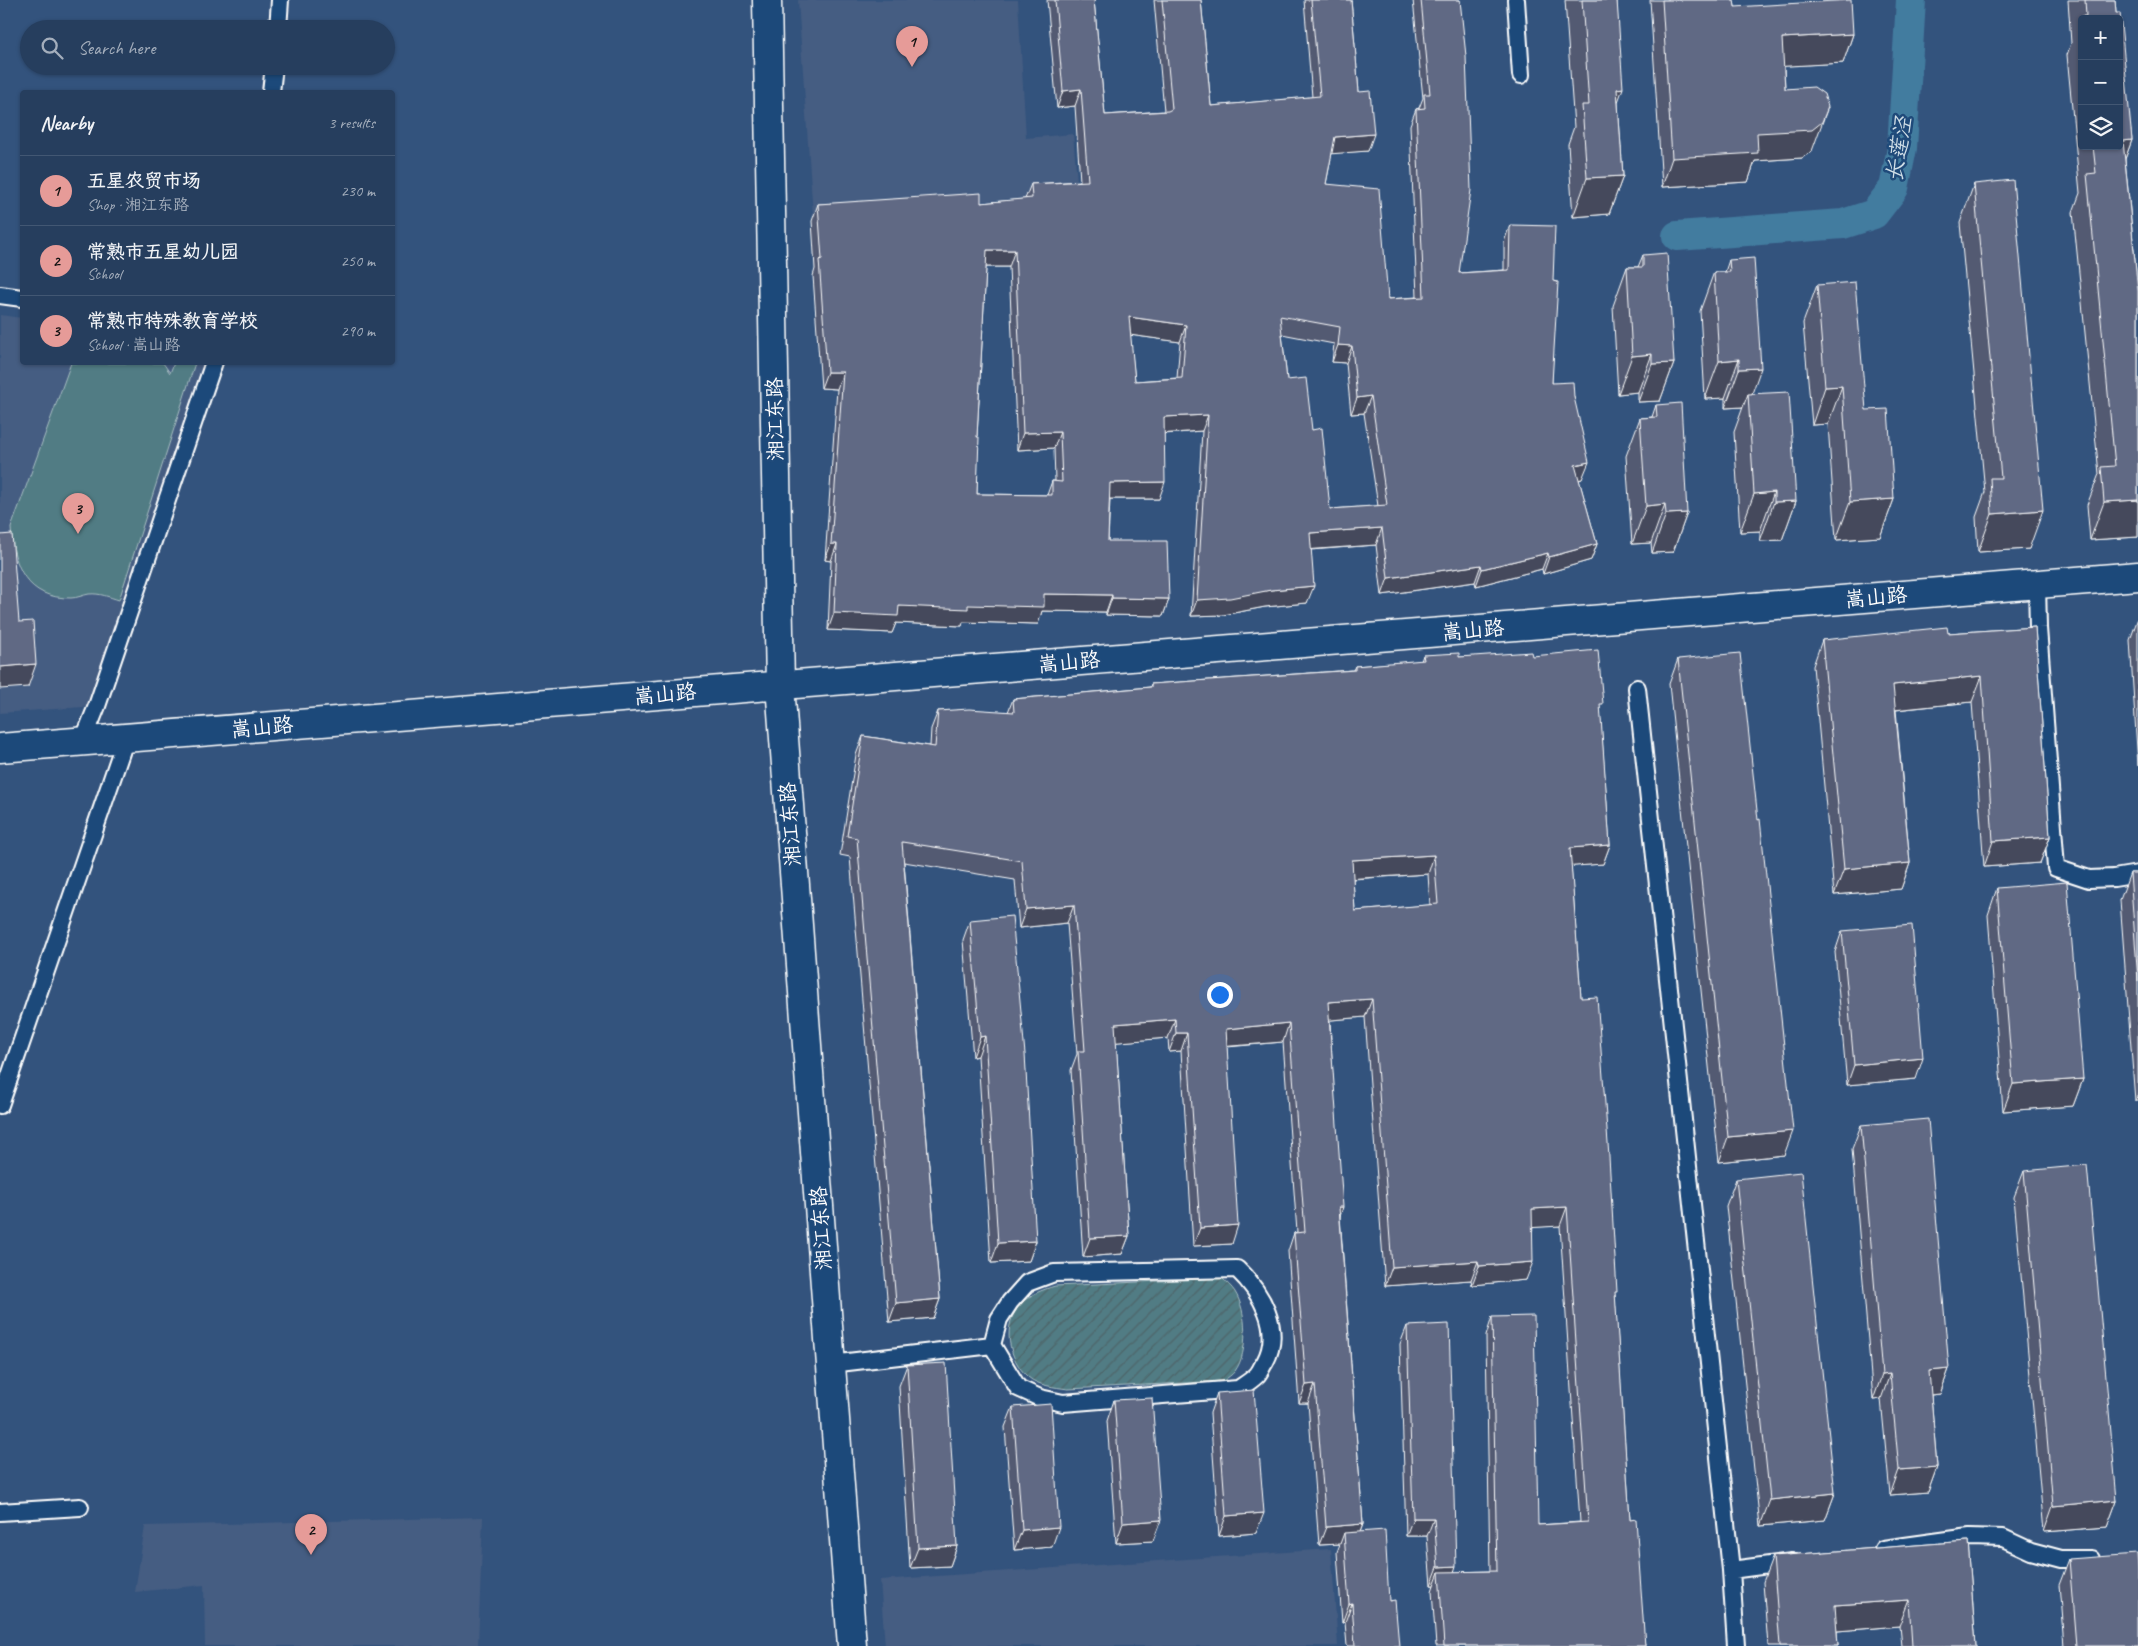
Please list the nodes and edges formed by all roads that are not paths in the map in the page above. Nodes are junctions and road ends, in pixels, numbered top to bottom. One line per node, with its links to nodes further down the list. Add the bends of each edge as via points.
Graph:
1 (280, 0): 4 (lane)
2 (767, 0): 13 (street, 湘江东路)
3 (1516, 0): 6 (lane)
4 (279, 20)
5 (273, 75): 7 (lane)
6 (1521, 75)
7 (271, 90)
8 (0, 295): 9 (lane)
9 (20, 298)
10 (213, 365): 16 (lane)
11 (2138, 576): 12 (street, 嵩山路)
12 (2037, 584): 13 (street, 嵩山路); 18 (lane, via 2056,868 2089,878)
13 (780, 685): 15 (street, 嵩山路); 21 (street, 湘江东路)
14 (1637, 688): 27 (lane)
15 (126, 738): 16 (street, 嵩山路); 19 (lane)
16 (83, 741): 17 (street, 嵩山路)
17 (0, 748)
18 (2138, 874)
19 (0, 1106)
20 (992, 1345): 20 (lane, via 1018,1388 1064,1404 1238,1389 1258,1374 1270,1352 1272,1330 1264,1303 1252,1283 1237,1269 1054,1273 1027,1283 1010,1302 999,1319); 21 (lane)
21 (831, 1364): 28 (street, 湘江东路)
22 (80, 1507): 23 (lane)
23 (0, 1512)
24 (1865, 1551): 25 (lane, via 1970,1536 2003,1538 2031,1551 2061,1559)
25 (2111, 1559)
26 (1808, 1560): 27 (lane)
27 (1731, 1570): 29 (lane)
28 (852, 1646)
29 (1736, 1646)

